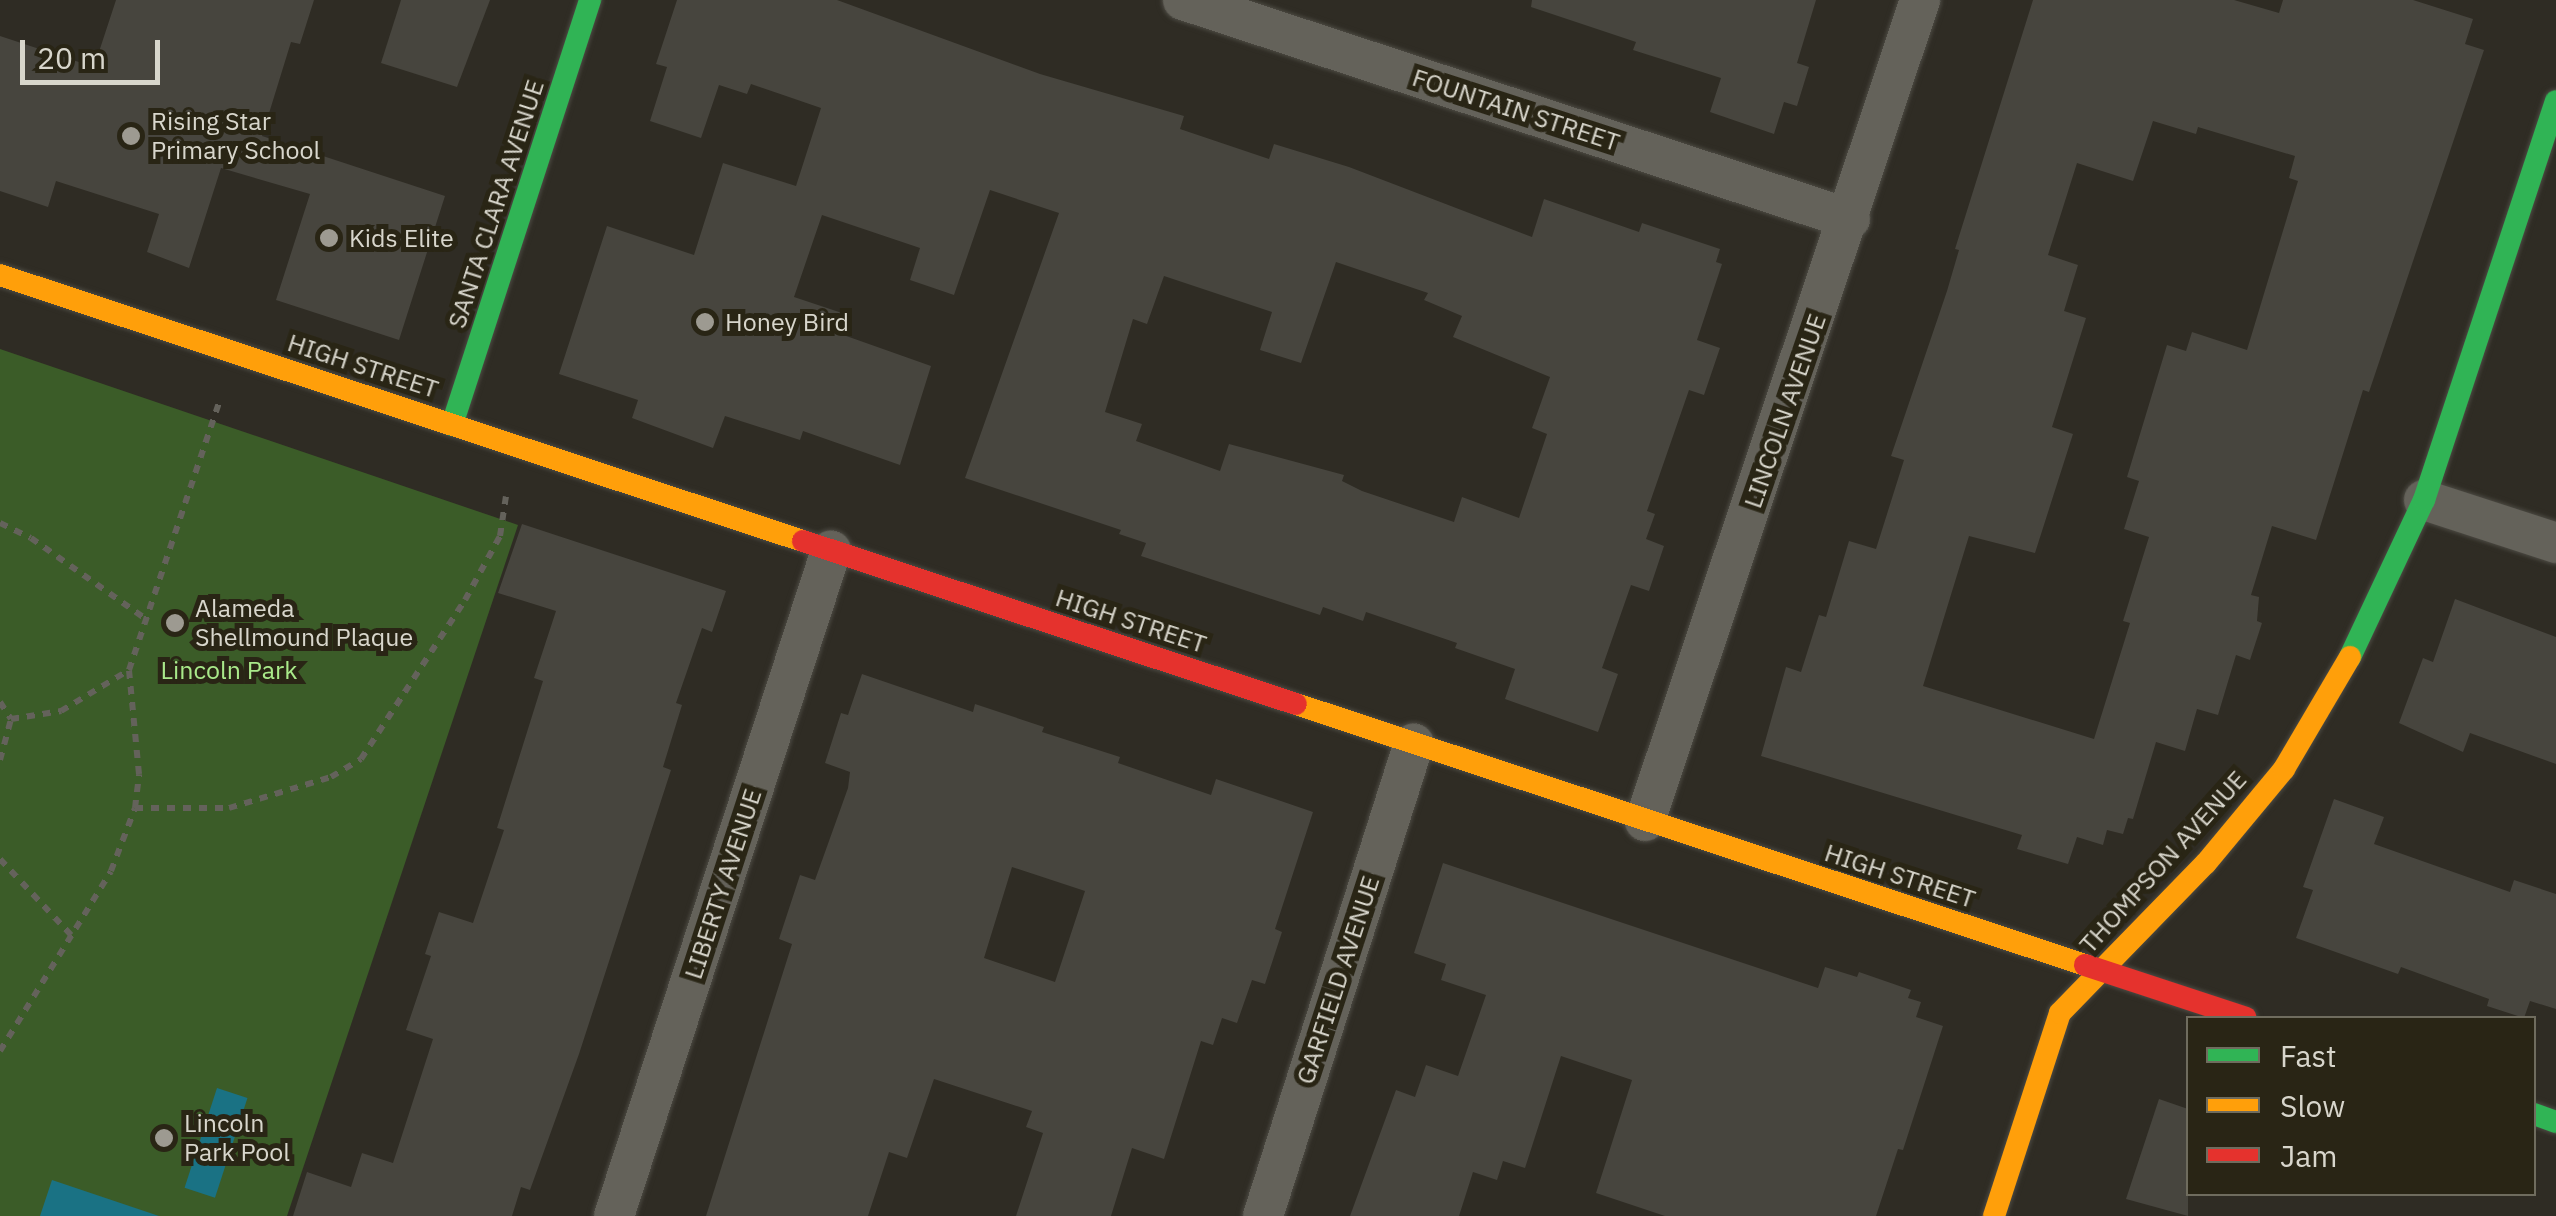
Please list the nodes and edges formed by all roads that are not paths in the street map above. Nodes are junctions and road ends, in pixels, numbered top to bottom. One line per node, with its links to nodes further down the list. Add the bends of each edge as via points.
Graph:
1 (590, 0): 7 (main road, SANTA CLARA AVENUE)
2 (1183, 0): 5 (street, FOUNTAIN STREET)
3 (1920, 0): 5 (street, LINCOLN AVENUE)
4 (2556, 101): 8 (main road, THOMPSON AVENUE)
5 (1850, 219): 12 (street, LINCOLN AVENUE)
6 (0, 275): 7 (main road, HIGH STREET)
7 (452, 425): 10 (main road, HIGH STREET)
8 (2424, 500): 9 (street); 13 (main road, THOMPSON AVENUE, via 2368,626 2284,769 2206,863)
9 (2556, 543)
10 (831, 551): 11 (main road, HIGH STREET); 15 (street, LIBERTY AVENUE)
11 (1414, 744): 12 (main road, HIGH STREET); 16 (street, GARFIELD AVENUE)
12 (1646, 821): 13 (main road, HIGH STREET)
13 (2102, 970): 14 (main road, HIGH STREET); 17 (main road, THOMPSON AVENUE, via 2056,1022)
14 (2240, 1016)
15 (614, 1216)
16 (1262, 1216)
17 (1994, 1216)

